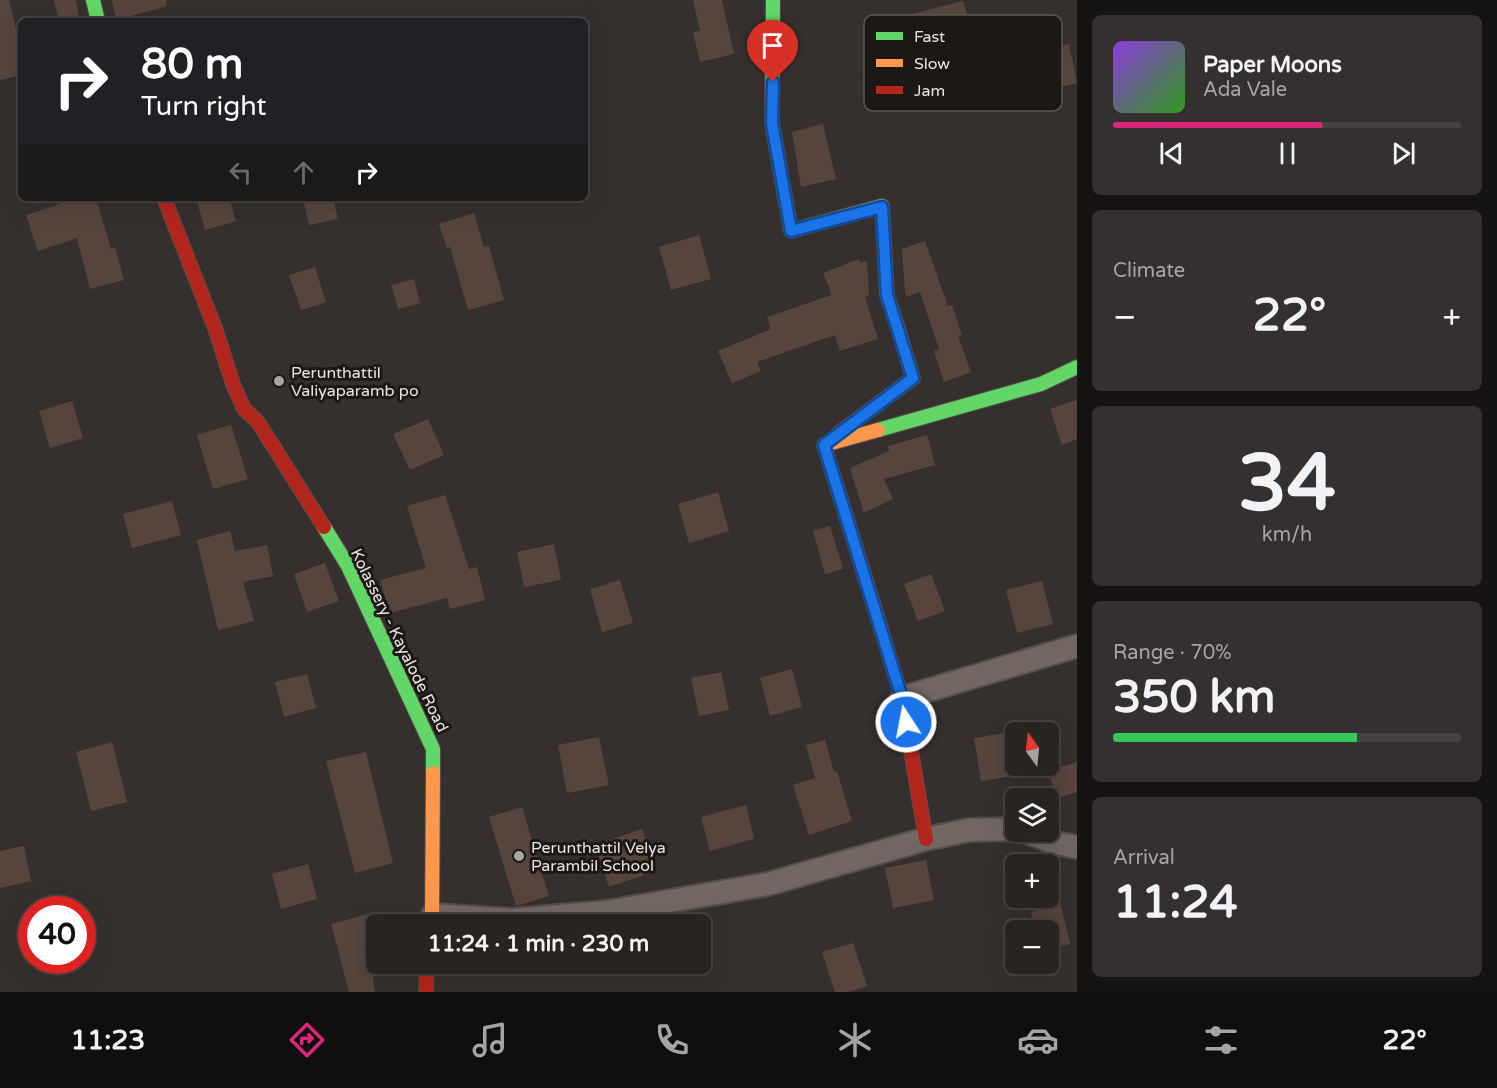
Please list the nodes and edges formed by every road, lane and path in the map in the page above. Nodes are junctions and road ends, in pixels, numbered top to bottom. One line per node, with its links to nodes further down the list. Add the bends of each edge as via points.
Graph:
1 (93, 0): 3 (street)
2 (773, 0): 6 (street, via 772,123 791,231 882,207 887,295 913,378)
3 (97, 18)
4 (165, 201): 13 (street, Kolassery - Kayalode Road, via 244,409 258,422 348,566 433,749)
5 (1077, 367): 6 (street, via 1041,384)
6 (824, 445): 8 (street)
7 (1077, 646): 8 (street)
8 (902, 698): 10 (street)
9 (1005, 829): 10 (street, via 969,830)
10 (926, 839): 14 (street, via 768,884)
11 (1052, 842): 12 (street)
12 (1077, 847)
13 (432, 914)
14 (584, 914)
15 (426, 974): 16 (street)
16 (426, 992)

